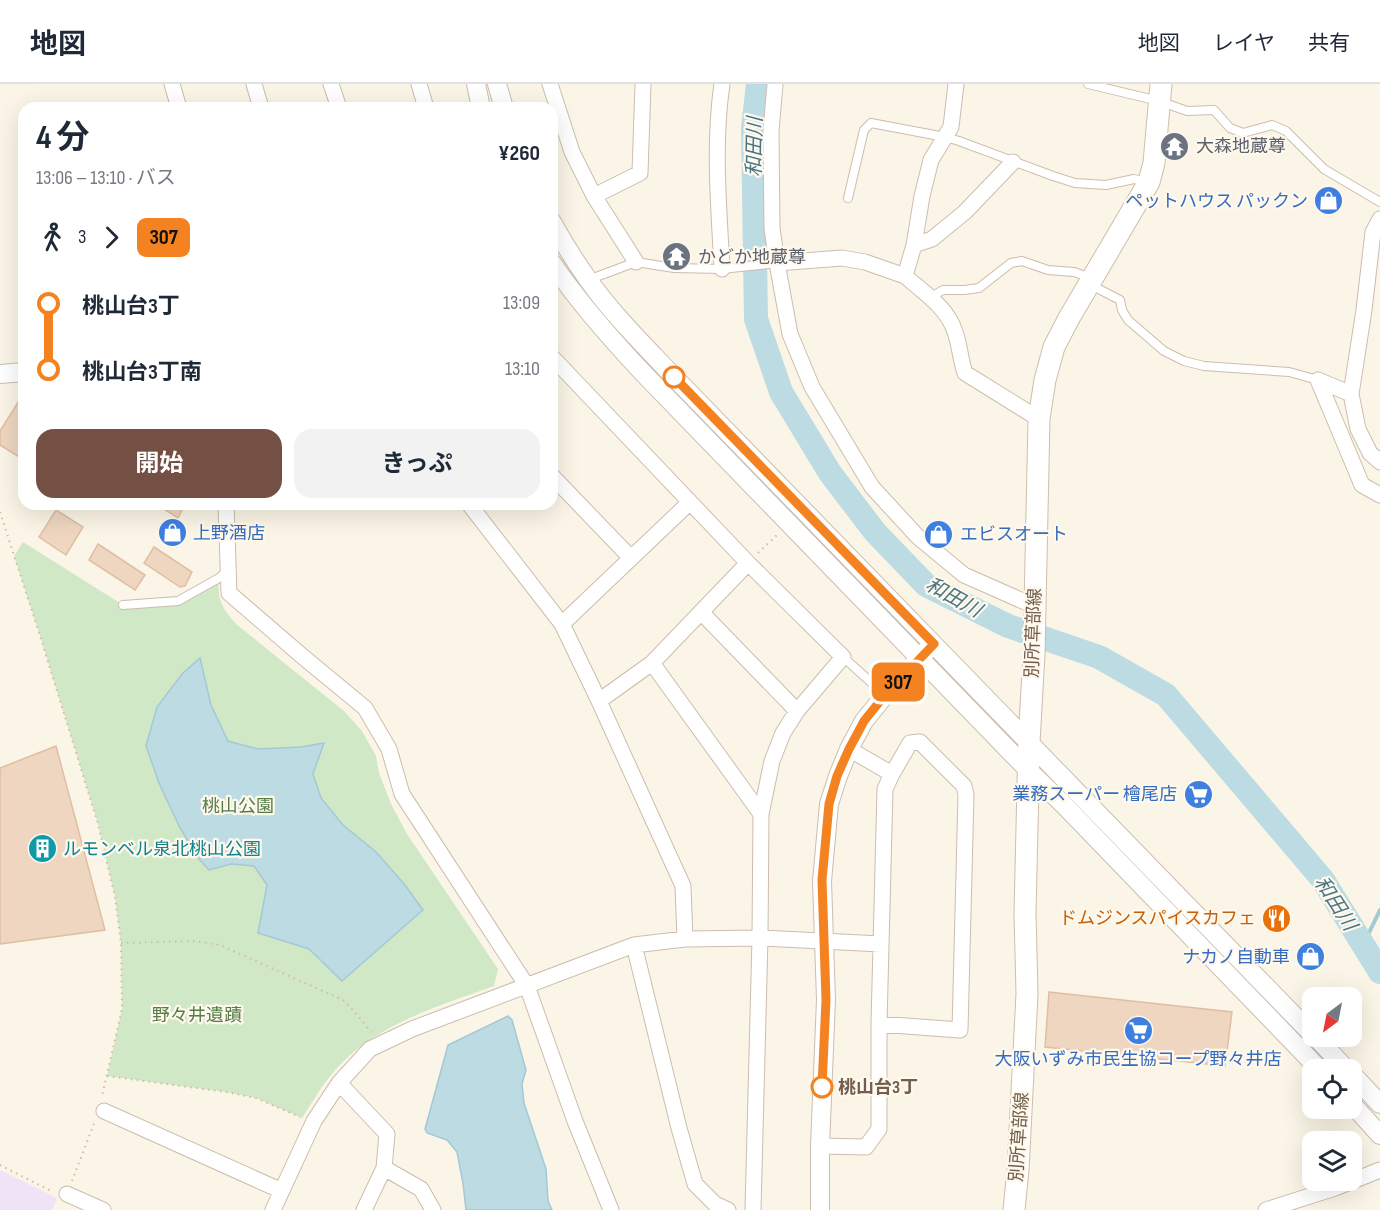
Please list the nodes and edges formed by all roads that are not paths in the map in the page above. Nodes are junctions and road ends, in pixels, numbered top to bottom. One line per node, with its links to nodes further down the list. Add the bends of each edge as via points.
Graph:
1 (172, 84): 14 (street)
2 (254, 84): 15 (street)
3 (331, 84): 16 (street)
4 (419, 84): 17 (street)
5 (476, 84): 18 (street)
6 (497, 84): 19 (street)
7 (550, 84): 20 (street)
8 (643, 84): 25 (street, via 640,173)
9 (722, 84): 33 (street, via 717,160)
10 (775, 84): 32 (street, via 771,131 772,228)
11 (956, 84): 22 (street, via 951,127)
12 (1088, 84): 13 (lane)
13 (1160, 93): 24 (main road, 別所草部線); 27 (lane, via 1187,111 1214,110 1230,128 1243,134 1272,124 1286,130 1324,169)
14 (177, 102)
15 (259, 102)
16 (337, 102)
17 (424, 102)
18 (480, 102)
19 (502, 102)
20 (556, 102)
21 (558, 109): 25 (street, via 572,152)
22 (945, 137): 23 (lane); 26 (lane, via 871,123 864,130); 30 (street, via 931,160)
23 (1013, 162): 24 (lane, via 1075,183 1106,185 1134,179); 30 (street, via 965,212 932,239)
24 (1149, 182): 37 (main road, 別所草部線)
25 (594, 196): 31 (street)
26 (848, 198)
27 (1380, 202)
28 (1380, 219): 45 (street, via 1373,232)
29 (558, 233): 36 (street)
30 (914, 245): 35 (street)
31 (636, 262): 33 (lane); 36 (lane)
32 (777, 263): 33 (lane); 35 (street, via 842,258); 57 (street, via 790,334 812,387 872,487 918,537 964,575)
33 (724, 269)
34 (558, 272): 38 (street)
35 (905, 276): 40 (street)
36 (588, 280): 38 (street); 60 (street, via 631,332)
37 (1091, 281): 40 (lane, via 1074,272 1048,270 1022,261 1011,263 979,288 943,290); 44 (lane, via 1120,300 1128,320 1164,351 1184,361 1289,372); 46 (main road, 別所草部線, via 1054,347)
38 (569, 288): 39 (street); 62 (street, via 644,374)
39 (558, 293)
40 (930, 298): 46 (street, via 945,312 955,331 965,373)
41 (558, 363): 50 (street)
42 (18, 372): 43 (street)
43 (0, 374)
44 (1318, 380): 45 (street); 49 (street, via 1362,485)
45 (1351, 394): 47 (street, via 1358,429 1370,453)
46 (1039, 419): 57 (main road, 別所草部線)
47 (1380, 462)
48 (558, 482): 53 (street)
49 (1380, 495)
50 (690, 502): 53 (street); 54 (street)
51 (226, 510): 55 (street)
52 (474, 510): 59 (street)
53 (631, 558): 59 (street)
54 (747, 563): 58 (street); 61 (street)
55 (227, 571): 56 (lane, via 178,601); 77 (street, via 229,592 365,708 389,749 402,794)
56 (123, 605)
57 (1034, 609): 67 (main road, 別所草部線)
58 (701, 612): 63 (street); 66 (street)
59 (562, 624): 65 (street)
60 (934, 644): 62 (street); 67 (street)
61 (843, 657): 64 (lane); 66 (street)
62 (920, 658): 64 (street); 69 (street)
63 (652, 663): 65 (street); 71 (street)
64 (885, 695): 68 (street, via 864,721)
65 (599, 701): 73 (street, via 683,886)
66 (797, 711): 71 (street, via 772,761)
67 (1029, 742): 69 (main road, 別所草部線); 78 (street)
68 (849, 749): 70 (street); 74 (street, via 829,804 822,880)
69 (1028, 770): 81 (street); 102 (main road, 別所草部線, via 1027,994)
70 (892, 774): 75 (street, via 885,789); 79 (street, via 910,743 920,742 964,786 960,1030)
71 (761, 814): 72 (street)
72 (760, 938): 73 (street); 74 (street); 100 (street)
73 (685, 939): 76 (street)
74 (825, 941): 75 (street); 89 (street)
75 (881, 944): 79 (street)
76 (634, 945): 77 (street); 99 (street, via 695,1184)
77 (527, 986): 83 (street, via 379,1044); 98 (street)
78 (1302, 1023)
79 (879, 1024): 89 (street, via 879,1129 866,1147)
80 (1325, 1047): 82 (street)
81 (1309, 1059)
82 (1337, 1059)
83 (339, 1083): 90 (street, via 387,1134); 92 (street, via 314,1121)
84 (1362, 1085): 85 (street)
85 (1380, 1104)
86 (101, 1109): 92 (street)
87 (1362, 1115): 88 (street)
88 (1380, 1134)
89 (820, 1146): 101 (street)
90 (384, 1168): 96 (street); 97 (street, via 421,1189)
91 (1380, 1170): 103 (street)
92 (282, 1191): 95 (street)
93 (67, 1194): 94 (street)
94 (103, 1210)
95 (273, 1210)
96 (364, 1210)
97 (433, 1210)
98 (611, 1210)
99 (728, 1210)
100 (753, 1210)
101 (820, 1210)
102 (1014, 1210)
103 (1266, 1210)

